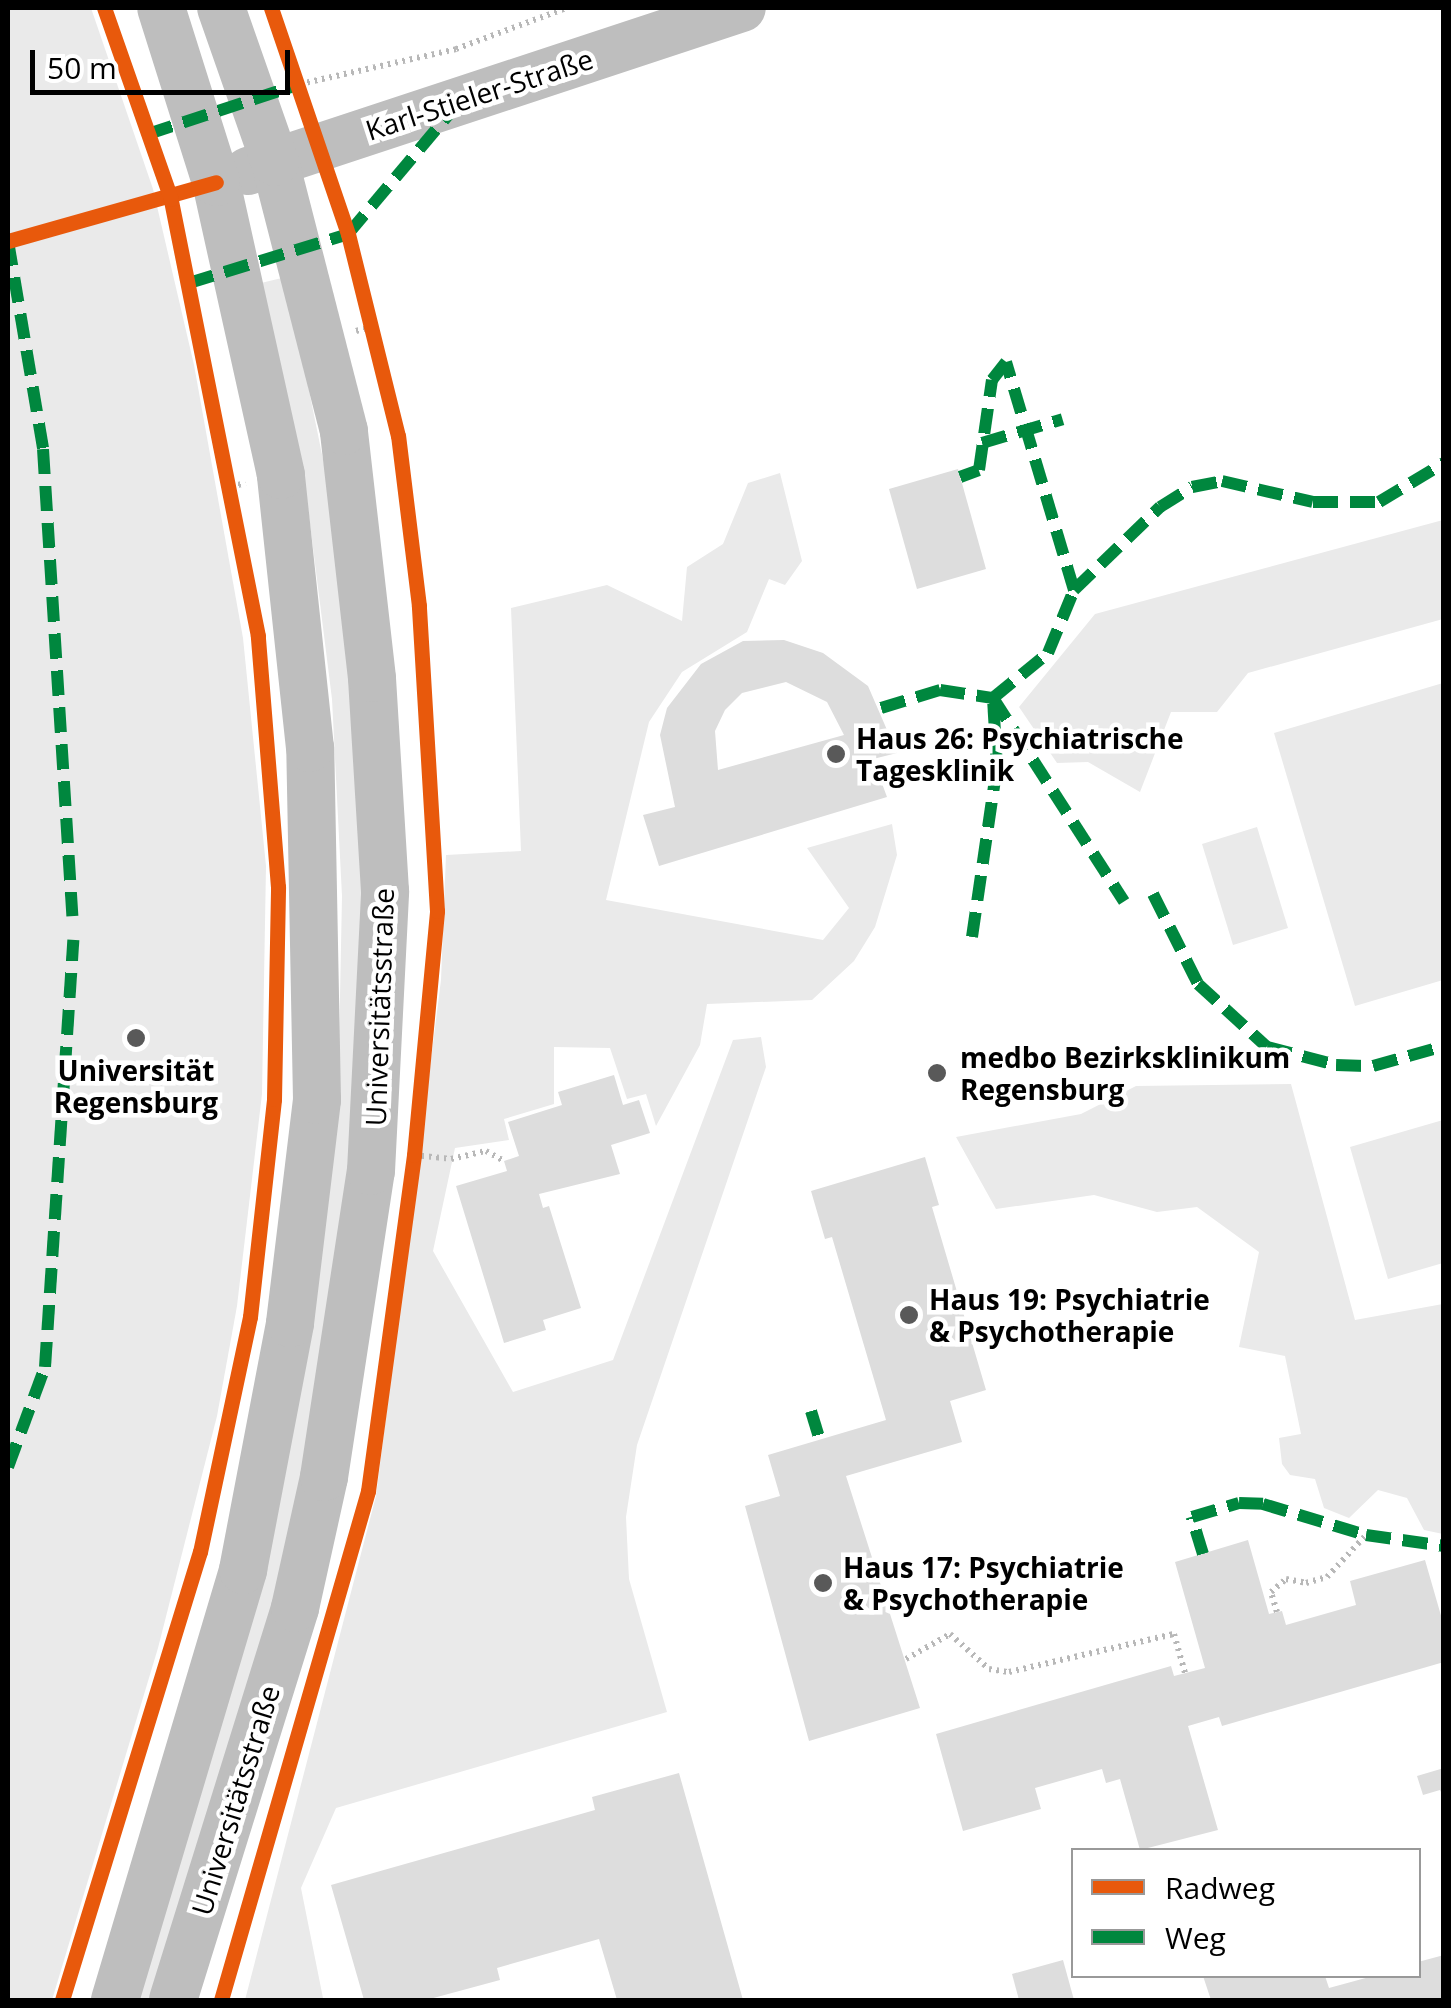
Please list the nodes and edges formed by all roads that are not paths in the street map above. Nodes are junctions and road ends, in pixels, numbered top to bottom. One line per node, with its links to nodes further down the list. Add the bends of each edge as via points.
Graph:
1 (162, 8): 5 (street, Universitätsstraße)
2 (220, 8): 4 (street, Universitätsstraße)
3 (742, 8): 4 (street, Karl-Stieler-Straße)
4 (275, 162): 5 (street, Karl-Stieler-Straße); 7 (street, Universitätsstraße, via 327,345 359,545 381,785 378,1045 371,1171 324,1476 295,1608)
5 (216, 182): 6 (street, Universitätsstraße, via 273,431 300,612 318,886 317,1100 296,1287 243,1570)
6 (114, 2000)
7 (173, 2000)

